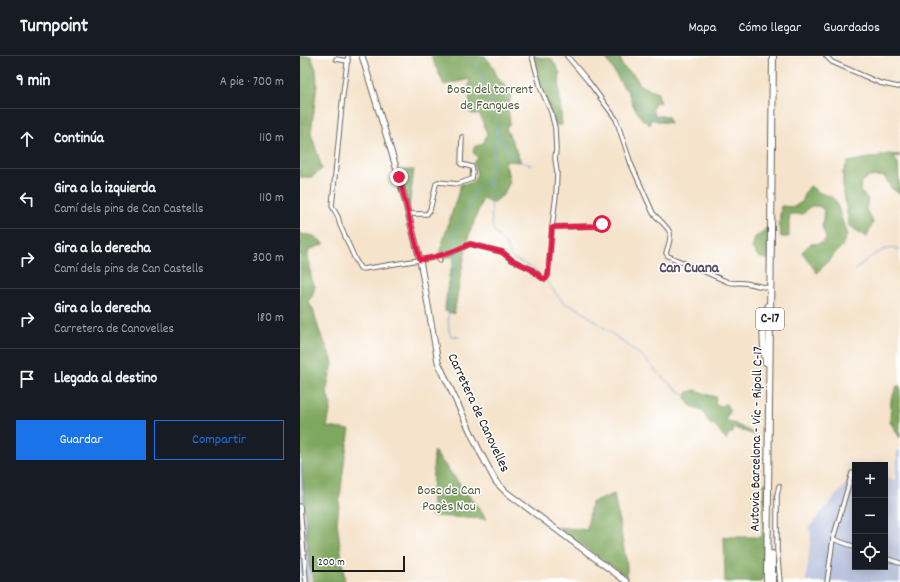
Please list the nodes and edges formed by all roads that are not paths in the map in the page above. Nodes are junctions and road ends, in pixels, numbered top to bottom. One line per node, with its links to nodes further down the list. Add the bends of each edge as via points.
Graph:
1 (348, 56): 9 (street)
2 (362, 56): 12 (street, Carretera de Canovelles)
3 (532, 56): 14 (street, via 555,128 556,195)
4 (567, 56): 16 (street, via 616,118 653,213 669,230 666,253 668,256 728,282)
5 (773, 56): 16 (highway, C-17)
6 (777, 56): 27 (highway, Autovia Barcelona - Vic - Ripoll C-17 / C-17)
7 (826, 56): 10 (street, via 832,62 879,83)
8 (336, 59): 9 (street)
9 (348, 61): 15 (street, via 332,206 360,268)
10 (900, 86)
11 (462, 138): 12 (street, via 461,164 472,166 472,178 458,184 438,182 427,214)
12 (408, 214): 15 (street, Carretera de Canovelles)
13 (602, 224): 14 (street)
14 (552, 228): 15 (street, via 546,279 502,252 470,244 439,259)
15 (420, 260): 25 (street, Carretera de Canovelles, via 438,362 496,482)
16 (770, 288): 26 (highway, Autovia Barcelona - Vic - Ripoll C-17 / C-17, via 763,348 766,362 769,364 769,440 764,462 768,482)
17 (852, 473): 20 (street)
18 (779, 486): 28 (street, via 777,550)
19 (300, 506): 24 (street)
20 (833, 539): 21 (street); 29 (street)
21 (852, 546)
22 (888, 559): 23 (street)
23 (900, 563)
24 (306, 582)
25 (627, 582)
26 (766, 582)
27 (773, 582)
28 (780, 582)
29 (827, 582)

